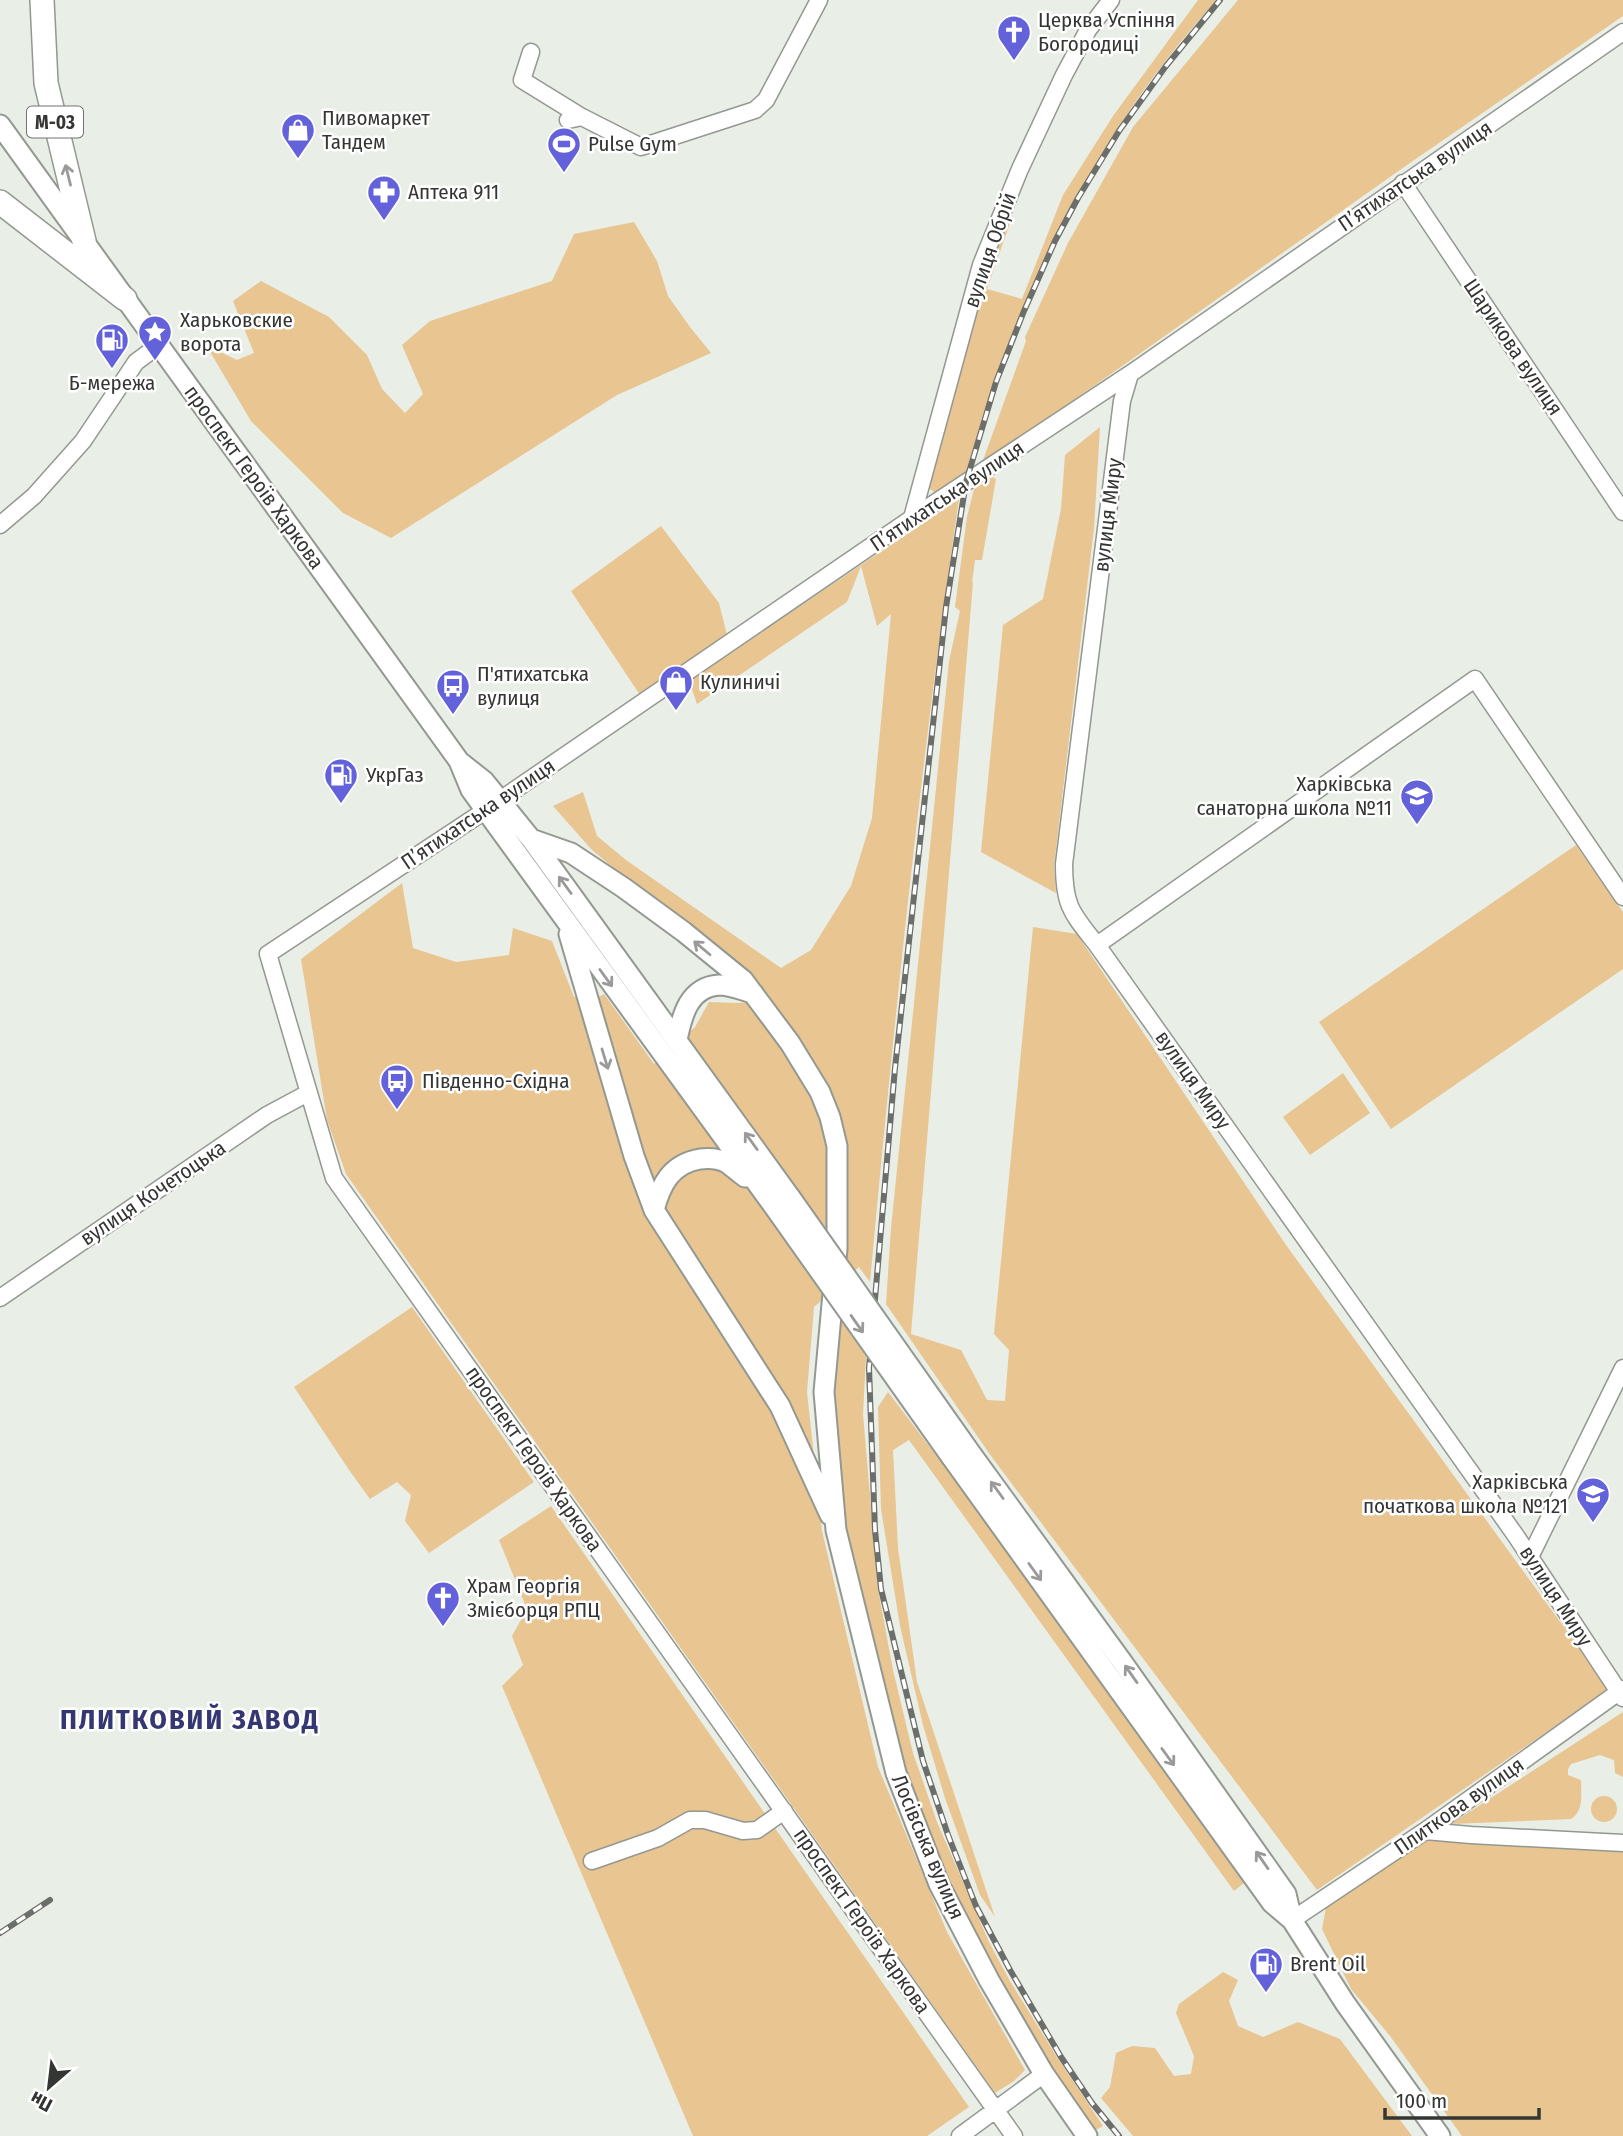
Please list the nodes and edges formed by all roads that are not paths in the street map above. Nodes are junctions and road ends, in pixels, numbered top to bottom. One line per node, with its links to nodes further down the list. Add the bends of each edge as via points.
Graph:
1 (42, 0): 9 (highway, М-03, one-way to 1, via 46,83)
2 (819, 0): 5 (street, via 766,100 755,110 640,147 575,118 522,80)
3 (1111, 0): 14 (street, вулиця Обрій, via 1088,30 1064,75 981,265)
4 (1623, 32): 7 (street, П’ятихатська вулиця)
5 (531, 52)
6 (0, 125): 9 (main road, проспект Героїв Харкова)
7 (1403, 183): 12 (street, П’ятихатська вулиця); 13 (street, Шарикова вулиця)
8 (0, 202): 10 (highway)
9 (84, 242): 10 (main road, проспект Героїв Харкова)
10 (125, 299): 11 (main road, проспект Героїв Харкова)
11 (159, 345): 15 (street, via 136,362 83,441 34,496); 16 (main road, проспект Героїв Харкова, via 459,761 471,790)
12 (1129, 374): 14 (street, П’ятихатська вулиця); 20 (street, вулиця Миру, via 1064,864 1064,889 1071,912)
13 (1623, 512)
14 (912, 518): 16 (street, П’ятихатська вулиця)
15 (0, 525)
16 (493, 805): 17 (main road, проспект Героїв Харкова); 19 (main road, проспект Героїв Харкова); 21 (street, П’ятихатська вулиця)
17 (531, 839): 22 (main road, one-way to 17, via 743,980 624,888 571,853); 23 (main road, проспект Героїв Харкова, one-way to 17)
18 (1623, 897): 20 (street, via 1475,679)
19 (566, 923): 25 (main road, проспект Героїв Харкова, one-way to 25); 27 (main road, one-way to 27)
20 (1097, 945): 31 (street, вулиця Миру)
21 (268, 954): 24 (street, проспект Героїв Харкова)
22 (753, 993): 23 (main road, via 721,985 701,991 688,1003); 30 (main road, via 820,1092 837,1146 837,1249 824,1392)
23 (677, 1040): 26 (main road, проспект Героїв Харкова, one-way to 23)
24 (309, 1093): 28 (street, вулиця Кочетоцька, via 267,1115); 33 (street, проспект Героїв Харкова, via 334,1178)
25 (764, 1192): 26 (main road, проспект Героїв Харкова); 27 (main road, via 727,1163 685,1161 668,1177)
26 (783, 1202): 37 (main road, bridge, via 1272,1903)
27 (654, 1210): 30 (main road, via 780,1406)
28 (0, 1298)
29 (1623, 1368): 31 (street)
30 (836, 1530): 38 (main road, Лосівська вулиця, via 905,1797 939,1884)
31 (1530, 1557): 32 (street, вулиця Миру)
32 (1622, 1693): 34 (street, Плиткова вулиця)
33 (784, 1811): 36 (street, via 750,1831 690,1820 658,1838); 39 (street, проспект Героїв Харкова)
34 (1425, 1831): 35 (street); 37 (street, Плиткова вулиця)
35 (1623, 1843)
36 (592, 1861)
37 (1292, 1920): 43 (main road)
38 (1044, 2074): 39 (street); 42 (main road, Лосівська вулиця)
39 (997, 2111): 40 (street); 41 (street, проспект Героїв Харкова)
40 (960, 2136)
41 (1014, 2136)
42 (1087, 2136)
43 (1440, 2136)

